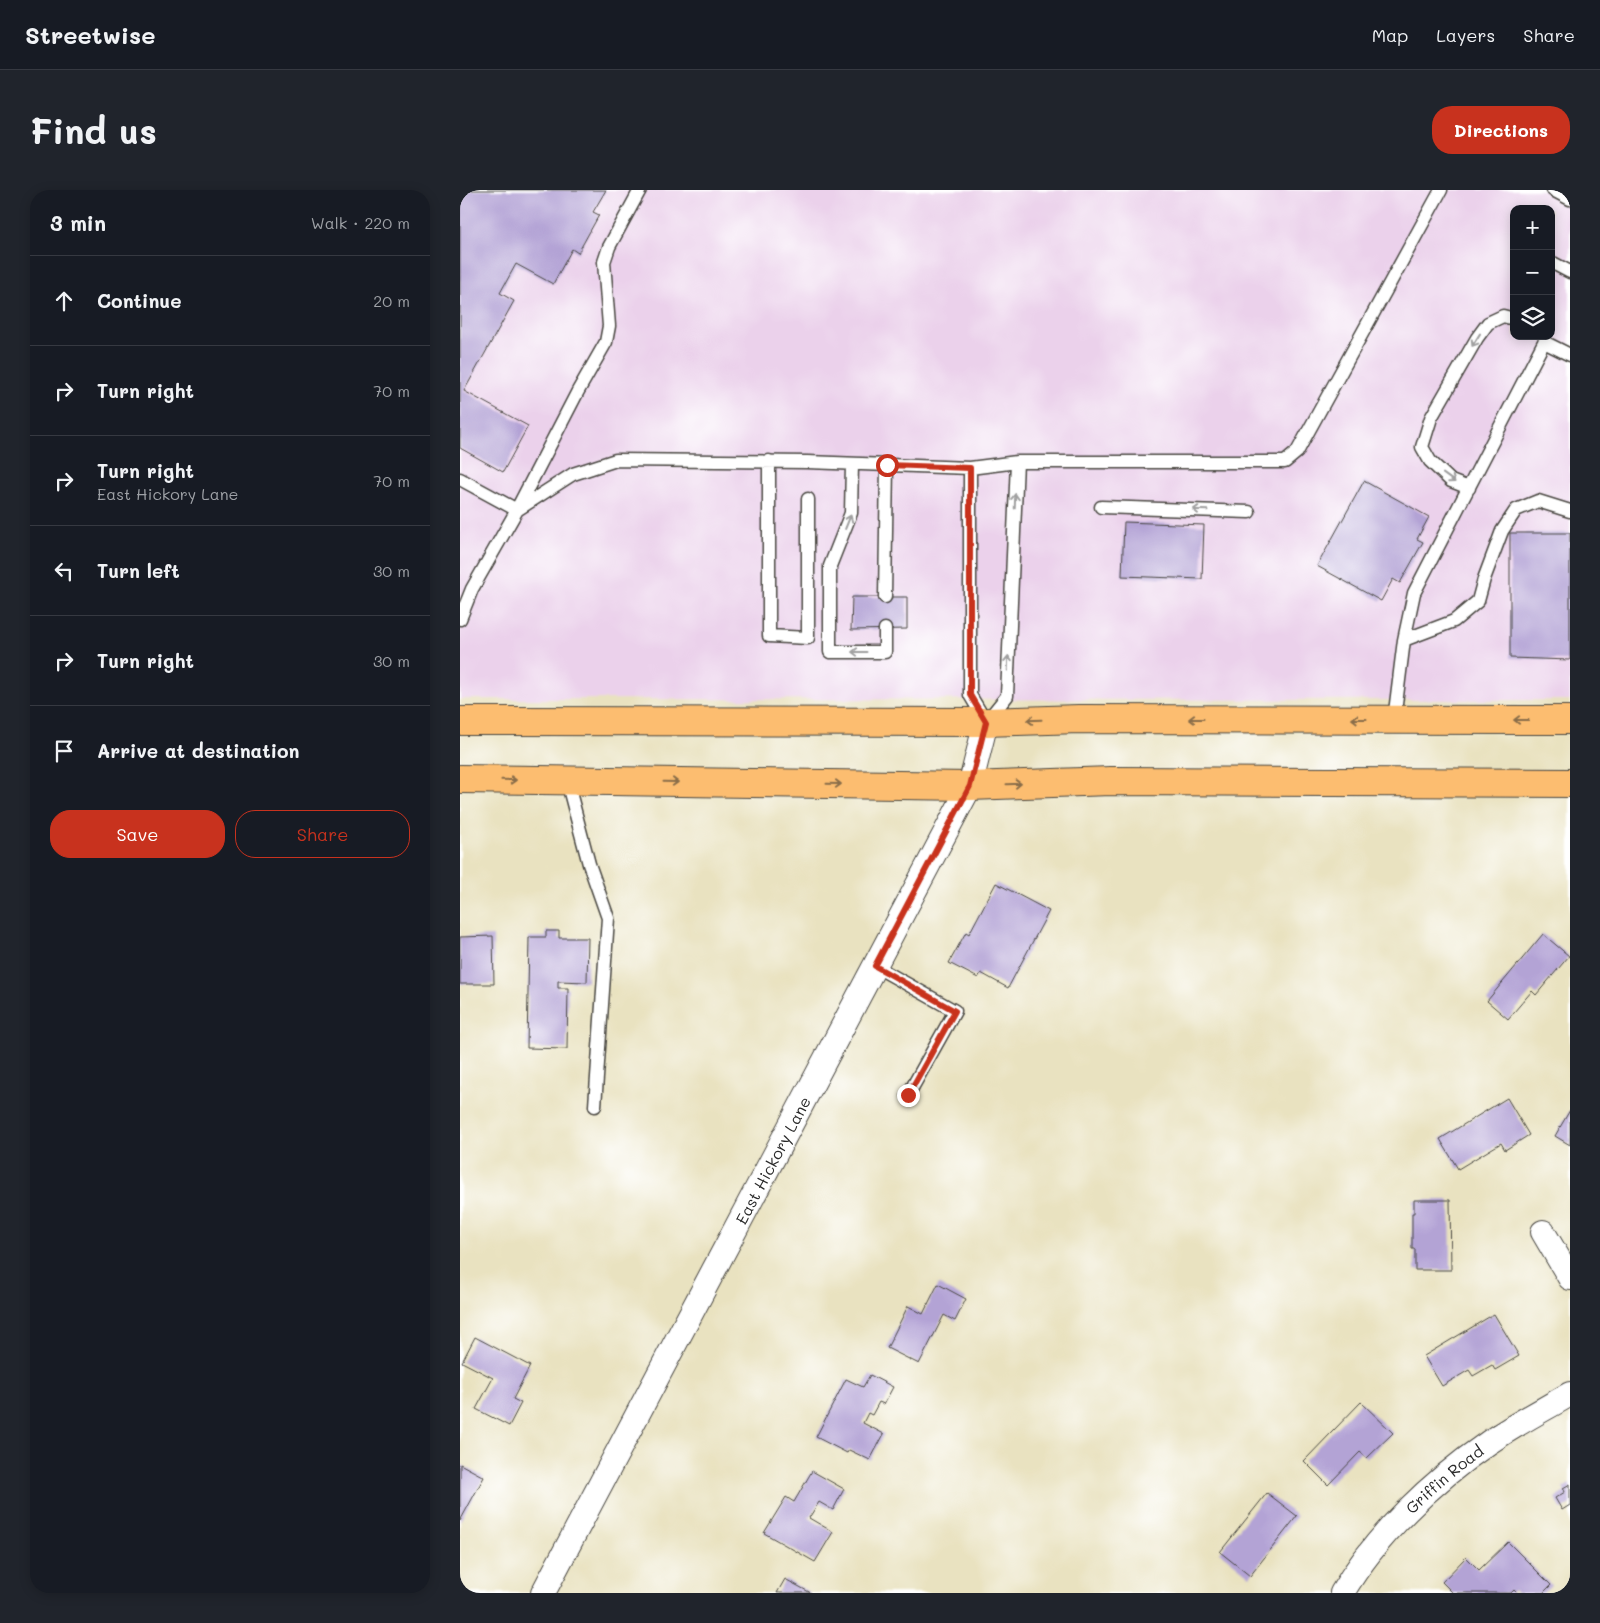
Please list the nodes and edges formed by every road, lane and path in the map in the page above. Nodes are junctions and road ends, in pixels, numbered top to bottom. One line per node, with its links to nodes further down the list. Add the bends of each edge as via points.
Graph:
1 (640, 190): 20 (lane, via 604,262 609,326 606,342)
2 (1441, 190): 12 (lane, via 1297,452 1285,462)
3 (1554, 190): 4 (lane)
4 (1570, 198)
5 (1555, 264): 6 (lane)
6 (1570, 272)
7 (1510, 318): 17 (lane, one-way to 17, via 1503,316 1488,323 1477,338 1431,418 1422,447 1430,462 1451,481)
8 (1541, 340): 17 (lane)
9 (1543, 340): 10 (lane)
10 (1570, 354)
11 (769, 461): 13 (lane); 18 (lane, via 768,636 808,638); 20 (lane, via 616,460 573,474)
12 (1017, 462): 15 (lane); 30 (lane, one-way to 12, via 1007,696)
13 (852, 464): 14 (lane); 25 (lane, one-way to 13, via 885,652 830,652 830,566 851,513)
14 (887, 465): 15 (lane); 23 (lane)
15 (970, 468): 30 (lane, via 970,695)
16 (460, 479): 20 (lane)
17 (1469, 488): 26 (lane, via 1414,593)
18 (808, 499)
19 (1100, 507): 22 (lane, one-way to 19)
20 (517, 510): 24 (lane, via 472,589)
21 (1570, 511): 26 (lane, via 1538,501 1516,510 1494,548 1478,601 1454,621)
22 (1248, 512)
23 (885, 597)
24 (460, 619)
25 (885, 629)
26 (1404, 640): 27 (lane)
27 (1394, 720): 28 (main road, one-way to 27); 30 (main road, one-way to 30, via 1079,719)
28 (1570, 720)
29 (460, 721): 30 (main road)
30 (986, 722): 34 (street, East Hickory Lane)
31 (460, 779): 32 (main road, one-way to 32)
32 (567, 781): 34 (main road, one-way to 34); 37 (lane, via 588,864 608,918)
33 (1570, 784): 34 (main road, one-way to 33, via 1111,781)
34 (970, 786): 35 (street, East Hickory Lane)
35 (875, 966): 36 (lane, via 955,1011); 41 (street, East Hickory Lane)
36 (908, 1095)
37 (595, 1106)
38 (1543, 1232): 39 (street)
39 (1570, 1278)
40 (1570, 1394): 42 (street, Griffin Road, via 1495,1438 1441,1478 1400,1517)
41 (543, 1593)
42 (1342, 1593)

